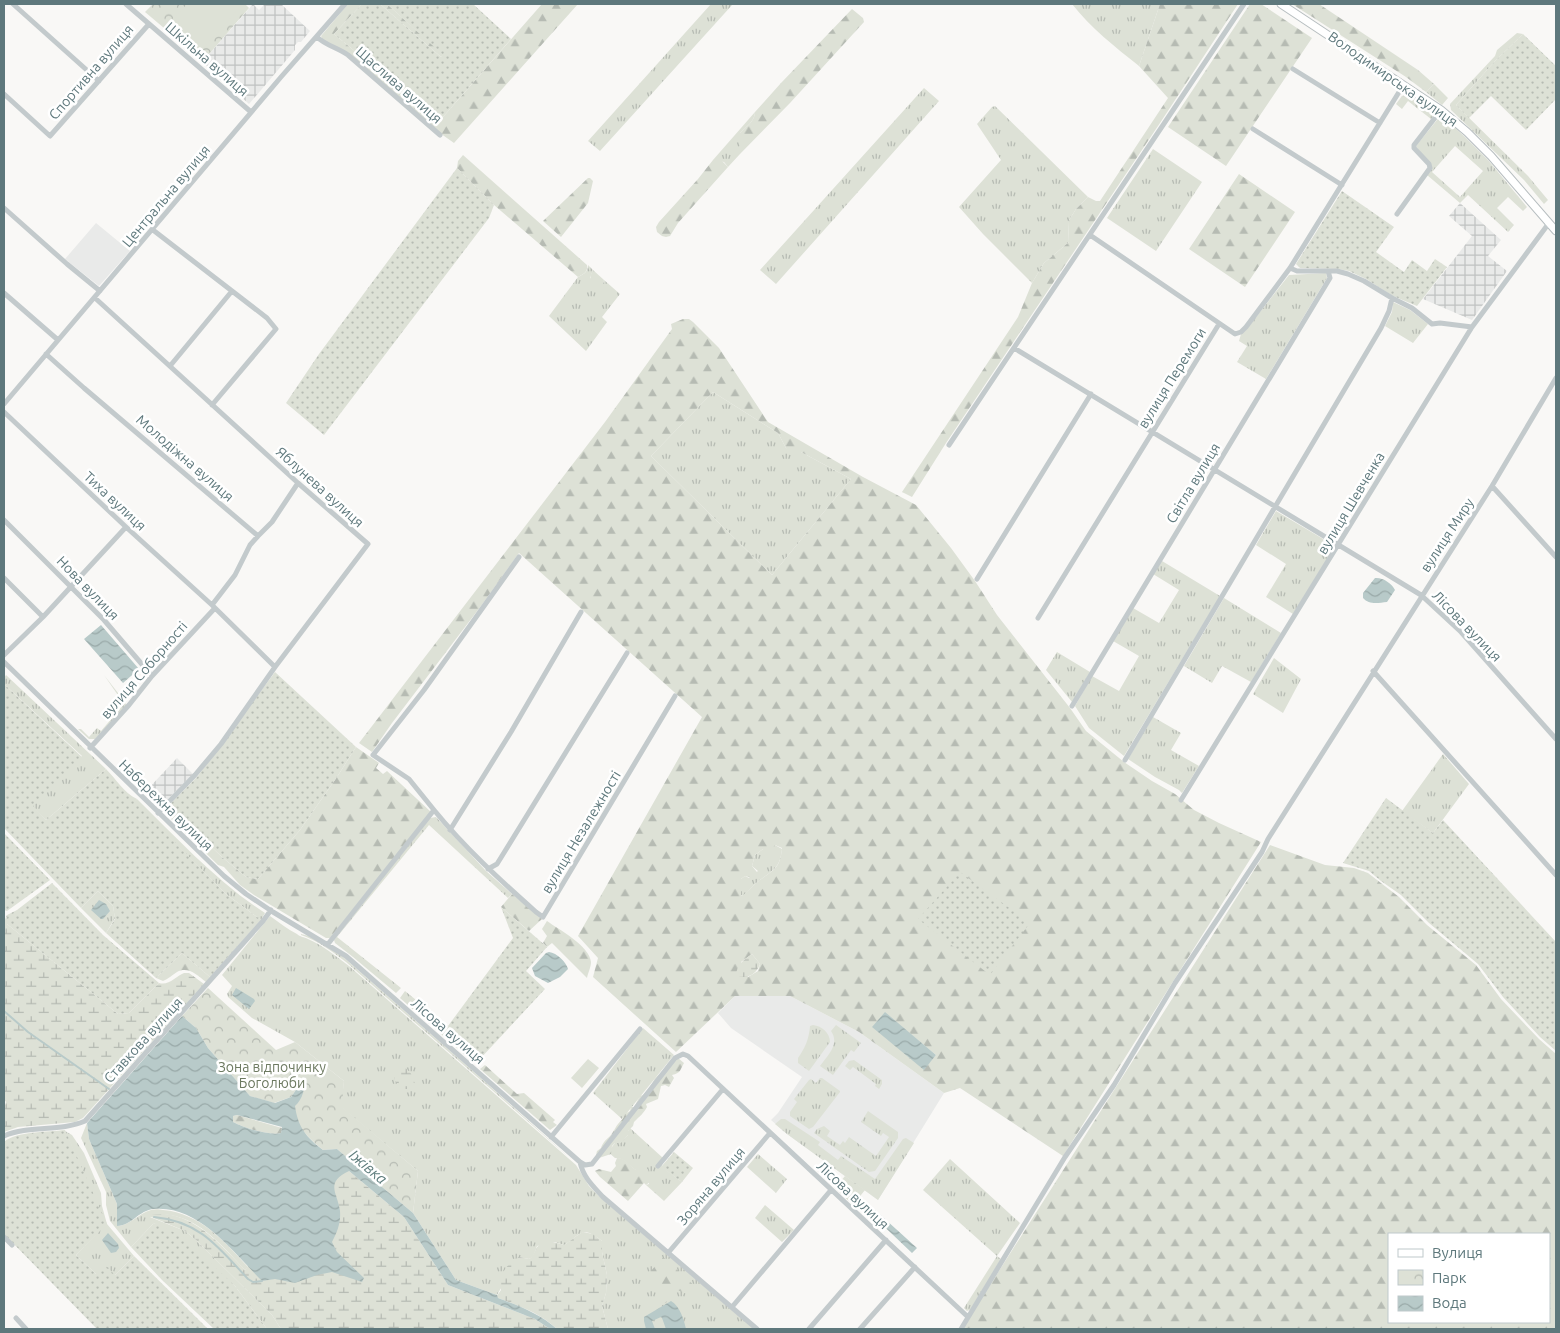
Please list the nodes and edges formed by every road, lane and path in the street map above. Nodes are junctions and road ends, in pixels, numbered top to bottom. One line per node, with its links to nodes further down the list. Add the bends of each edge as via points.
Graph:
1 (13, 4): 9 (street)
2 (126, 4): 6 (street, Шкільна вулиця)
3 (345, 4): 7 (street, Центральна вулиця)
4 (1244, 4): 23 (street)
5 (1281, 4): 10 (main road, Володимирська вулиця)
6 (149, 24): 9 (street, Спортивна вулиця); 13 (street, Шкільна вулиця)
7 (316, 37): 13 (street, Центральна вулиця); 16 (street, Щаслива вулиця, via 348,55)
8 (1293, 68): 14 (street)
9 (99, 81): 11 (street, Спортивна вулиця, via 50,136)
10 (1405, 84): 12 (main road, Володимирська вулиця); 14 (street, вулиця Перемоги)
11 (4, 94)
12 (1441, 110): 19 (street, via 1414,145 1430,168); 20 (main road, Володимирська вулиця, via 1491,156)
13 (251, 112): 21 (street, Центральна вулиця)
14 (1380, 123): 17 (street, вулиця Перемоги)
15 (1253, 130): 17 (street)
16 (440, 135)
17 (1342, 184): 24 (street, вулиця Перемоги)
18 (4, 208): 27 (street)
19 (1397, 214)
20 (1549, 223): 22 (main road, Володимирська вулиця); 32 (street, вулиця Шевченка)
21 (153, 230): 26 (street); 27 (street, Центральна вулиця)
22 (1556, 231)
23 (1090, 235): 31 (street); 34 (street)
24 (1290, 268): 25 (street); 31 (street, вулиця Перемоги, via 1241,332 1235,334)
25 (1328, 271): 30 (street, via 1348,274); 44 (street, Світла вулиця, via 1330,278)
26 (232, 291): 36 (street); 40 (street, via 276,329)
27 (100, 292): 29 (street, Центральна вулиця)
28 (4, 293): 33 (street)
29 (95, 298): 33 (street, Центральна вулиця); 36 (street, Яблунева вулиця)
30 (1392, 298): 32 (street, via 1412,308 1432,324); 47 (street, via 1381,328)
31 (1219, 324): 42 (street, вулиця Перемоги)
32 (1472, 327): 51 (street, вулиця Шевченка)
33 (58, 340): 35 (street, Центральна вулиця)
34 (1014, 348): 38 (street); 43 (street)
35 (46, 354): 39 (street, Центральна вулиця); 50 (street, Молодіжна вулиця)
36 (170, 366): 40 (street, Яблунева вулиця)
37 (1556, 378): 46 (street, вулиця Миру)
38 (1091, 394): 42 (street); 55 (street)
39 (4, 404)
40 (212, 405): 45 (street, Яблунева вулиця)
41 (4, 412): 49 (street, Тиха вулиця)
42 (1152, 431): 44 (street); 61 (street, вулиця Перемоги)
43 (949, 445)
44 (1215, 470): 47 (street); 69 (street, Світла вулиця)
45 (298, 483): 50 (street, via 272,522); 65 (street, Яблунева вулиця, via 368,544)
46 (1492, 486): 53 (street); 57 (street, вулиця Миру)
47 (1276, 507): 51 (street); 72 (street)
48 (4, 520): 56 (street, Нова вулиця)
49 (126, 527): 56 (street); 58 (street, Тиха вулиця)
50 (258, 536): 58 (street, via 250,545 236,575)
51 (1339, 545): 57 (street); 73 (street, вулиця Шевченка)
52 (519, 557): 74 (street, вулиця Незалежності, via 373,755 409,779)
53 (1556, 557)
54 (4, 578): 60 (street)
55 (977, 579)
56 (72, 586): 60 (street); 67 (street, Нова вулиця)
57 (1421, 595): 66 (street, Лісова вулиця); 70 (street, Лісова вулиця, via 1461,632)
58 (213, 606): 65 (street, Тиха вулиця); 67 (street, вулиця Соборності)
59 (581, 612): 76 (street)
60 (43, 617): 63 (street)
61 (1038, 618)
62 (627, 653): 77 (street, via 497,864)
63 (4, 655)
64 (4, 662): 71 (street, Набережна вулиця)
65 (275, 667): 75 (street, Яблунева вулиця, via 221,744)
66 (1373, 671): 78 (street); 95 (street, Лісова вулиця, via 1262,852 1065,1157)
67 (152, 676): 71 (street, вулиця Соборності)
68 (675, 696): 77 (street, вулиця Незалежності, via 543,917)
69 (1072, 706)
70 (1556, 739)
71 (90, 748): 75 (street, Набережна вулиця)
72 (1125, 760)
73 (1181, 800)
74 (434, 810): 76 (street, вулиця Незалежності); 80 (street)
75 (158, 813): 79 (street, Набережна вулиця, via 224,876)
76 (450, 830): 77 (street, вулиця Незалежності)
77 (488, 869)
78 (1556, 875)
79 (271, 910): 80 (street, Набережна вулиця); 84 (street, Ставкова вулиця, via 85,1121)
80 (328, 944): 85 (street, Лісова вулиця, via 346,956)
81 (640, 1029): 85 (street)
82 (723, 1089): 83 (street, Лісова вулиця); 86 (street, Лісова вулиця, via 688,1056 678,1056 592,1164); 87 (street)
83 (770, 1133): 88 (street, Лісова вулиця); 92 (street, Зоряна вулиця)
84 (4, 1136)
85 (551, 1137): 86 (street, Лісова вулиця)
86 (580, 1162): 92 (street, via 591,1185)
87 (658, 1166)
88 (831, 1190): 90 (street, Лісова вулиця); 94 (street)
89 (4, 1237): 91 (street)
90 (886, 1240): 93 (street, Лісова вулиця); 99 (street)
91 (12, 1245)
92 (668, 1253): 94 (street)
93 (915, 1267): 95 (street, Лісова вулиця); 100 (street)
94 (732, 1307): 98 (street)
95 (968, 1317): 101 (street, Лісова вулиця)
96 (16, 1318): 97 (street)
97 (26, 1329)
98 (757, 1329)
99 (809, 1329)
100 (860, 1329)
101 (961, 1329)

